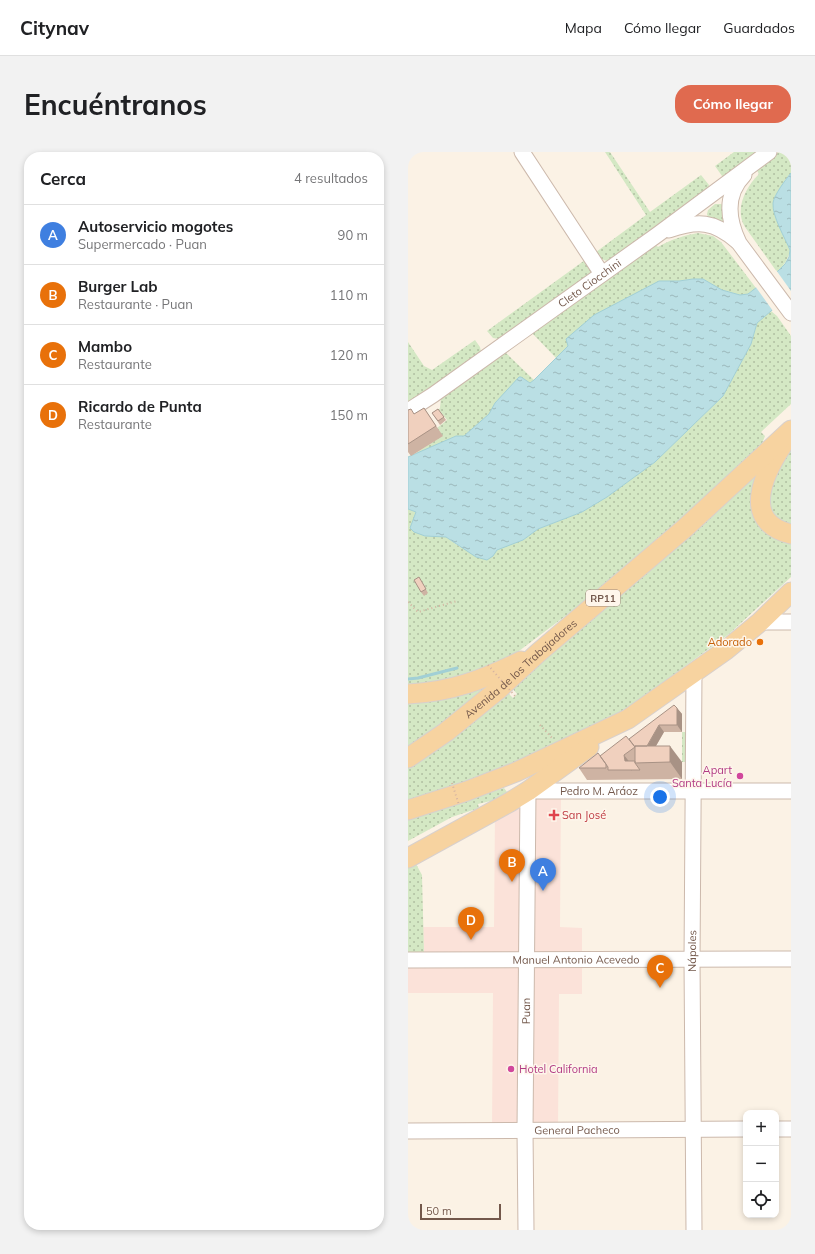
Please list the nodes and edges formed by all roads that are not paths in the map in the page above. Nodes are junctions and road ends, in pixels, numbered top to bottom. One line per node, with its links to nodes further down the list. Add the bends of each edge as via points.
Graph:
1 (522, 152): 9 (street)
2 (769, 152): 3 (street, Cleto Ciocchini)
3 (755, 162): 4 (street, Cleto Ciocchini); 5 (street, via 736,186 730,202)
4 (706, 199): 5 (street, via 720,199); 6 (street, via 702,214); 7 (street, Cleto Ciocchini)
5 (730, 212): 8 (street)
6 (711, 224): 7 (street, via 690,224); 8 (street)
7 (657, 235): 9 (street, Cleto Ciocchini)
8 (739, 243): 10 (street)
9 (602, 274): 11 (street, Cleto Ciocchini)
10 (789, 310)
11 (408, 411)
12 (791, 430): 18 (main road, Avenida de los Trabajadores / RP11, via 685,528)
13 (791, 433): 14 (main road, via 763,483 760,504 763,516 771,525)
14 (791, 534)
15 (791, 592): 16 (main road)
16 (760, 622): 17 (street); 19 (main road)
17 (791, 622)
18 (538, 653): 20 (main road, via 477,681 434,692); 22 (main road, Avenida de los Trabajadores / RP11, via 472,712)
19 (694, 672): 21 (main road); 25 (street, Nápoles)
20 (408, 694)
21 (628, 719): 23 (main road); 26 (main road, via 516,772)
22 (408, 758)
23 (528, 791): 25 (street, Pedro M. Aráoz); 27 (main road, via 495,812); 30 (street, Puan)
24 (791, 791): 25 (street, Pedro M. Aráoz)
25 (694, 792): 31 (street, Nápoles)
26 (408, 810)
27 (408, 858)
28 (791, 959): 31 (street, Manuel Antonio Acevedo)
29 (408, 960): 30 (street, Manuel Antonio Acevedo)
30 (527, 960): 31 (street, Manuel Antonio Acevedo); 36 (street, Puan)
31 (692, 960): 32 (street, Nápoles)
32 (694, 1129): 33 (street, General Pacheco); 36 (street, General Pacheco); 39 (street, Nápoles)
33 (743, 1129)
34 (779, 1129): 35 (street)
35 (791, 1129)
36 (525, 1130): 37 (street, General Pacheco); 38 (street, Puan)
37 (408, 1131)
38 (526, 1230)
39 (694, 1230)

